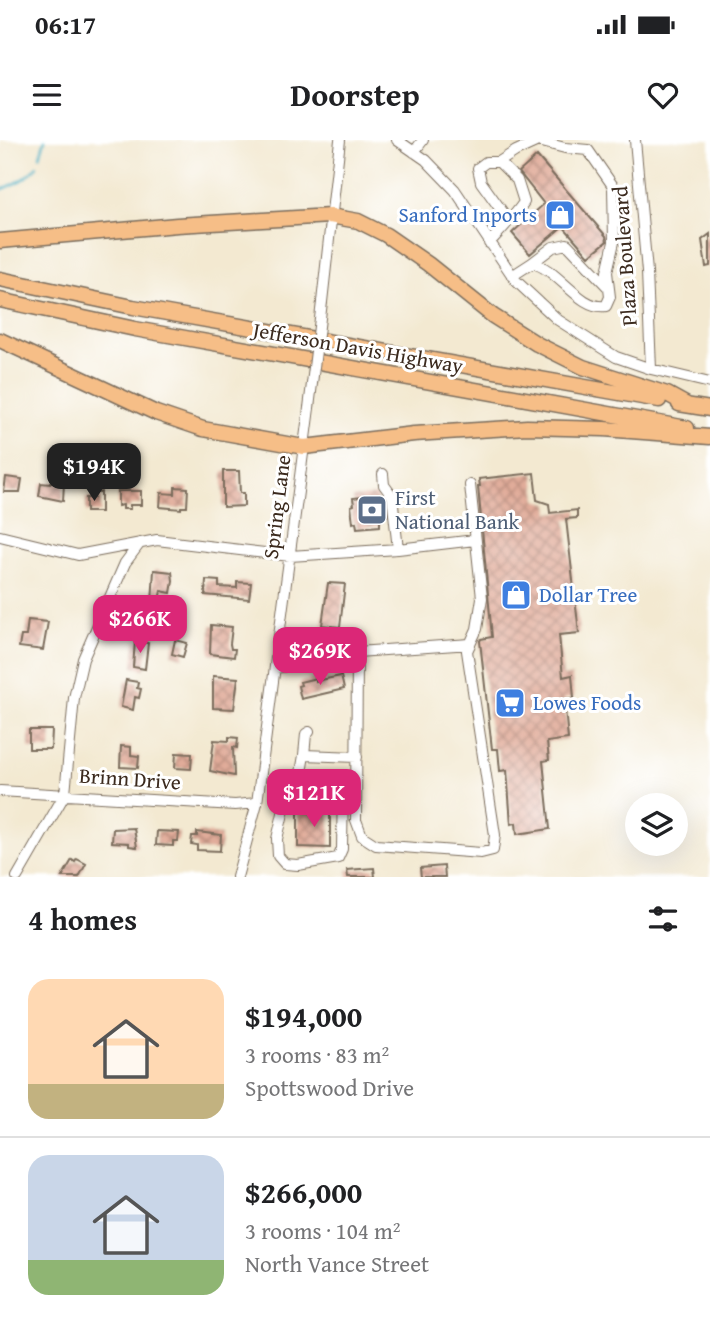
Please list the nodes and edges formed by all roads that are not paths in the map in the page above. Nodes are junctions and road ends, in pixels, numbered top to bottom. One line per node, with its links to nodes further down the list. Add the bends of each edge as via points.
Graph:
1 (340, 140): 7 (street, Spring Lane)
2 (397, 140): 5 (street)
3 (424, 140): 5 (street)
4 (635, 140): 17 (street, Plaza Boulevard)
5 (414, 152): 10 (street, via 454,190)
6 (499, 162): 8 (street, via 517,180 523,202); 8 (street, via 486,162 478,168 481,182); 14 (street, via 538,141 588,150 613,186 614,242)
7 (330, 216): 9 (highway); 19 (highway, via 386,235 537,344 583,367); 22 (street, Spring Lane, bridge)
8 (509, 221): 10 (street)
9 (0, 241)
10 (489, 243): 12 (street)
11 (532, 263): 12 (street); 14 (street, via 553,247 568,244); 14 (street, via 544,266 596,307 606,306)
12 (512, 276): 17 (street, via 558,320 587,340 616,357)
13 (0, 279): 19 (highway, Jefferson Davis Highway)
14 (608, 287)
15 (0, 300): 21 (highway, Jefferson Davis Highway)
16 (0, 340): 22 (highway, via 156,413 203,429)
17 (651, 369): 18 (street)
18 (710, 383)
19 (687, 405): 20 (highway, Jefferson Davis Highway)
20 (710, 409)
21 (710, 434): 22 (highway, via 527,427 414,433)
22 (304, 447): 29 (street, Spring Lane)
23 (383, 474): 28 (street, via 392,496)
24 (470, 485): 26 (street)
25 (0, 536): 27 (street, via 78,555)
26 (475, 540): 28 (street); 30 (street, via 482,598)
27 (140, 543): 29 (street, via 157,540); 40 (street, via 125,563 83,659 74,698)
28 (398, 549): 29 (street)
29 (290, 556): 32 (street, Spring Lane)
30 (470, 644): 31 (street); 38 (street, via 467,650 495,835 493,850 481,853 376,845 362,836 356,820)
31 (357, 652): 32 (street); 35 (street)
32 (276, 668): 42 (street, Spring Lane)
33 (309, 732): 34 (street)
34 (304, 755): 35 (street); 36 (street)
35 (357, 757): 38 (street)
36 (300, 779): 37 (street); 41 (street)
37 (343, 780): 38 (street); 43 (street)
38 (356, 780)
39 (0, 791): 40 (street, Brinn Drive)
40 (65, 794): 42 (street, Brinn Drive); 44 (street)
41 (286, 801): 43 (street); 43 (street, via 278,856 285,864 298,865 338,858)
42 (257, 803): 45 (street, Spring Lane)
43 (343, 803)
44 (17, 877)
45 (237, 877)

